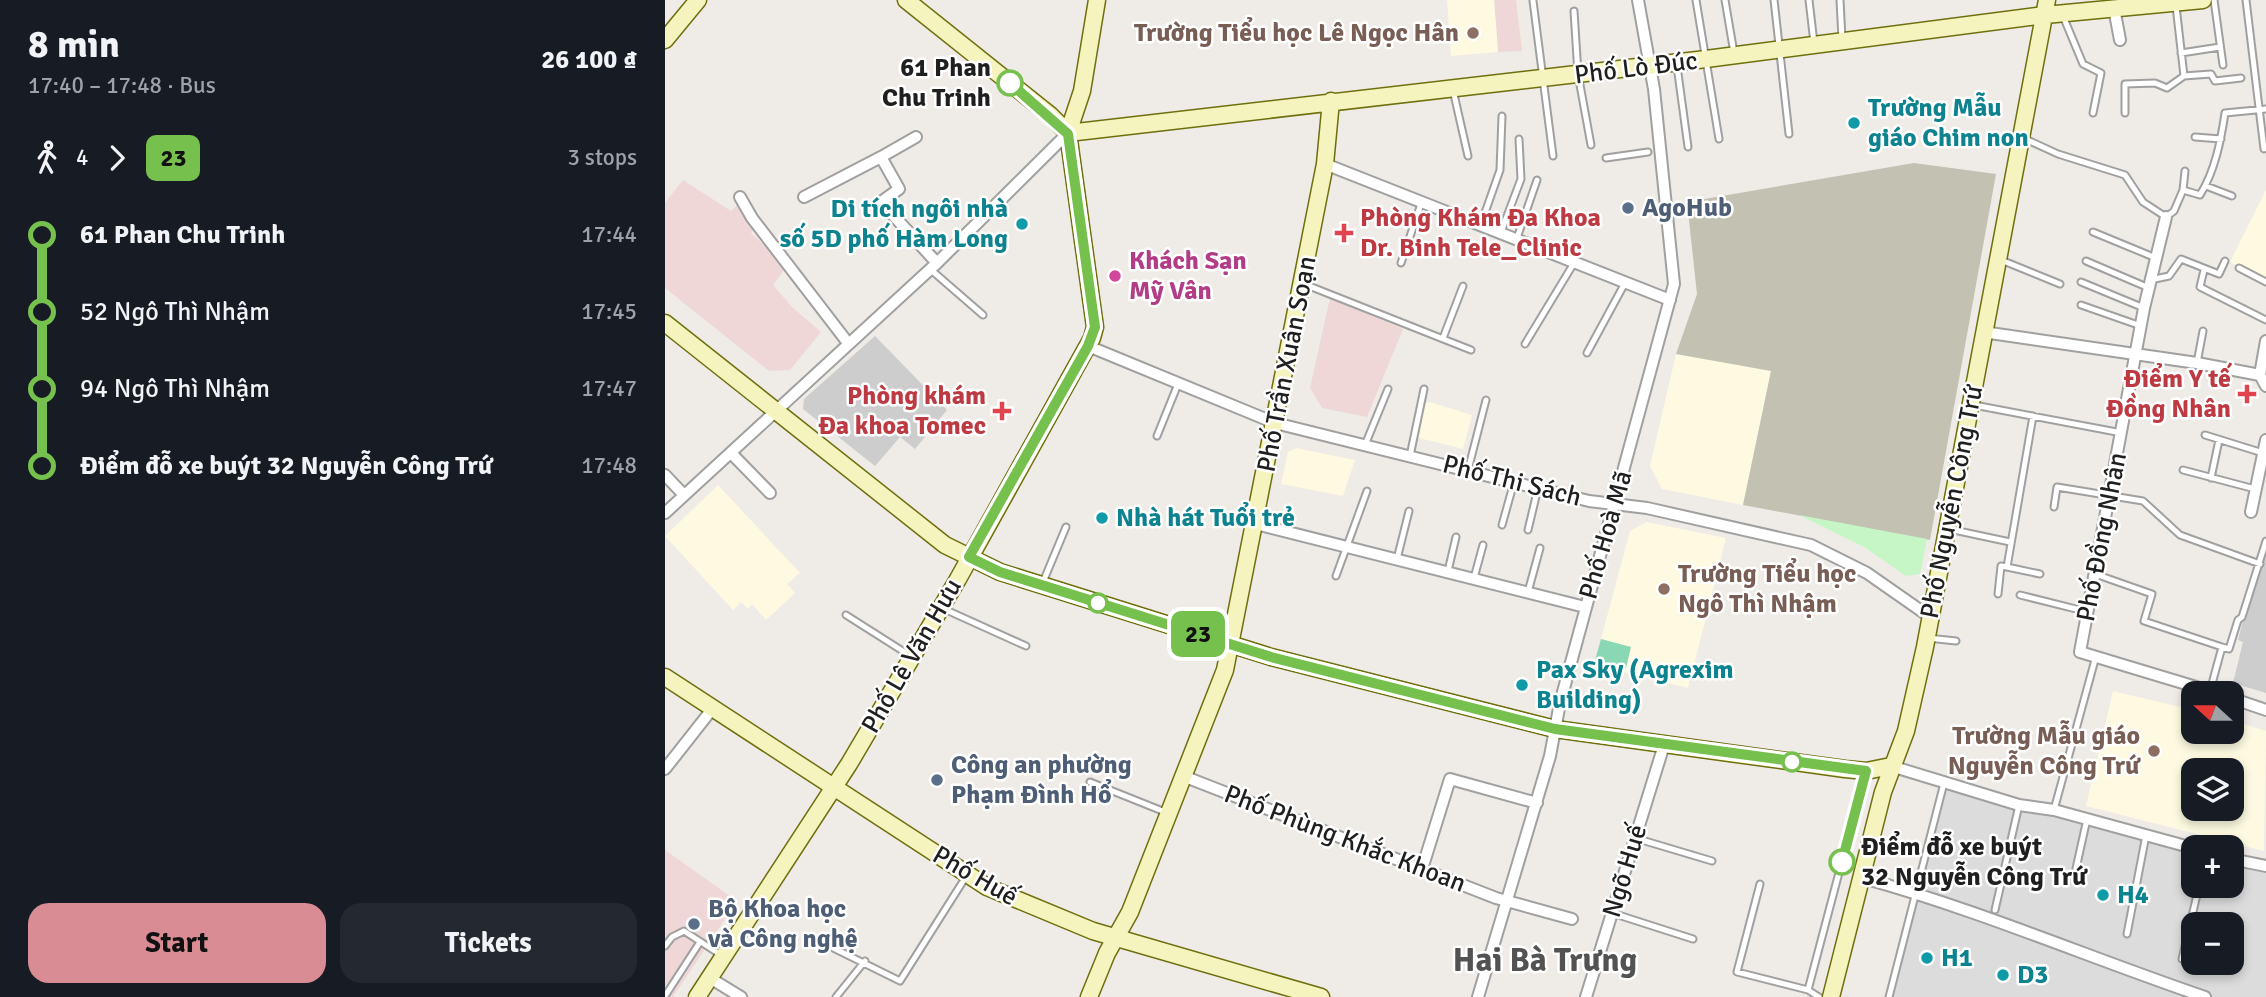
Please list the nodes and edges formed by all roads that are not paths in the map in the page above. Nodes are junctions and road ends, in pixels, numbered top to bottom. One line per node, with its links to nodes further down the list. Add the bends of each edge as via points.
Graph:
1 (698, 0): 19 (street)
2 (906, 0): 41 (street)
3 (1097, 0): 41 (street, via 1082,91)
4 (1638, 0): 30 (street, Phố Hoà Mã)
5 (1696, 0): 27 (lane)
6 (1725, 0): 26 (lane)
7 (1774, 0): 24 (lane)
8 (1809, 0): 22 (lane)
9 (1840, 0): 21 (lane)
10 (2203, 0): 14 (street, Phố Lò Đúc)
11 (2214, 0): 23 (lane)
12 (2246, 0): 37 (lane)
13 (1533, 1): 33 (lane)
14 (2180, 2): 16 (street, Phố Lò Đúc); 25 (lane)
15 (2046, 7): 18 (street, Phố Lò Đúc); 21 (street, Phố Lò Đúc); 45 (street, Phố Nguyễn Công Trứ)
16 (2114, 8): 18 (street, Phố Lò Đúc); 20 (street)
17 (1574, 11): 31 (lane)
18 (2062, 13): 38 (lane, via 2083,64 2101,73)
19 (665, 40)
20 (2120, 40)
21 (1842, 43): 22 (street, Phố Lò Đúc)
22 (1815, 46): 24 (street, Phố Lò Đúc)
23 (2220, 47): 25 (lane); 29 (lane)
24 (1779, 50): 26 (street, Phố Lò Đúc); 42 (lane)
25 (2181, 53): 32 (lane)
26 (1734, 56): 27 (street, Phố Lò Đúc)
27 (1706, 59): 28 (street, Phố Lò Đúc); 47 (lane)
28 (1677, 63): 30 (street, Phố Lò Đúc); 50 (lane)
29 (2223, 65)
30 (1650, 66): 31 (street, Phố Lò Đúc); 87 (street, Phố Hoà Mã, via 1673,271)
31 (1578, 75): 33 (street, Phố Lò Đúc); 49 (lane)
32 (2184, 76): 34 (lane, via 2211,74 2215,81); 39 (lane, via 2167,88 2155,83 2125,84)
33 (1544, 78): 35 (street, Phố Lò Đúc); 54 (lane)
34 (2241, 78)
35 (1453, 87): 36 (street, Phố Lò Đúc); 53 (lane)
36 (1331, 101): 41 (street, Phố Lò Đúc); 57 (street, Phố Trần Xuân Soạn)
37 (2264, 109): 48 (lane, via 2225,113); 51 (lane)
38 (2094, 113)
39 (2125, 113)
40 (1502, 116): 67 (lane, via 1500,170)
41 (1068, 134): 77 (street); 100 (street, Phố Lê Văn Hưu, via 1095,327)
42 (1789, 134)
43 (916, 137): 55 (street)
44 (2195, 137): 48 (lane)
45 (2023, 138): 66 (lane, via 2125,175 2143,202); 71 (street, Phố Nguyễn Công Trứ)
46 (1519, 139): 68 (lane, via 1521,180)
47 (1719, 139)
48 (2221, 139): 60 (lane)
49 (1591, 145)
50 (1688, 147)
51 (2264, 149)
52 (1648, 152): 56 (lane)
53 (1468, 156)
54 (1553, 156)
55 (881, 157): 64 (street); 77 (street, via 899,189 881,202)
56 (1607, 158)
57 (1325, 164): 65 (street); 80 (street, Phố Trần Xuân Soạn)
58 (2185, 171): 61 (lane)
59 (1537, 180): 70 (lane)
60 (2206, 186): 61 (lane, via 2200,195); 62 (lane)
61 (2183, 191): 66 (lane)
62 (2232, 195)
63 (740, 197): 98 (street)
64 (804, 197)
65 (1422, 201): 67 (street); 76 (lane)
66 (2166, 217): 72 (street, Phố Đồng Nhân)
67 (1481, 224): 68 (street)
68 (1501, 232): 70 (street)
69 (2092, 232): 72 (lane)
70 (1517, 238): 75 (street)
71 (1998, 258): 84 (lane); 95 (street, Phố Nguyễn Công Trứ)
72 (2155, 258): 85 (street, Phố Đồng Nhân)
73 (2086, 261): 85 (lane)
74 (2225, 261): 79 (lane, via 2219,274)
75 (1574, 262): 83 (street); 99 (lane)
76 (1401, 263)
77 (933, 266): 90 (lane); 98 (street)
78 (2239, 268): 82 (lane)
79 (2204, 270): 85 (lane, via 2181,260 2169,276); 91 (lane, via 2200,287)
80 (1301, 282): 96 (lane); 114 (street, Phố Trần Xuân Soạn)
81 (2081, 282): 89 (lane)
82 (2266, 282)
83 (1625, 283): 87 (street); 102 (lane)
84 (2060, 284)
85 (2149, 284): 89 (street, Phố Đồng Nhân)
86 (1463, 286): 96 (lane)
87 (1670, 300): 135 (street, Phố Hoà Mã)
88 (2081, 305): 93 (lane)
89 (2144, 308): 93 (street, Phố Đồng Nhân)
90 (983, 315)
91 (2266, 320)
92 (665, 323): 112 (street)
93 (2141, 326): 103 (street, Phố Đồng Nhân)
94 (2203, 331): 104 (lane)
95 (1983, 332): 103 (street); 111 (street, Phố Nguyễn Công Trứ)
96 (1443, 338): 101 (lane)
97 (2266, 341): 105 (street)
98 (848, 343): 112 (street)
99 (1525, 344)
100 (1088, 346): 106 (street, Phố Thi Sách); 151 (street, Phố Lê Văn Hưu)
101 (1471, 350)
102 (1587, 352)
103 (2137, 355): 104 (street); 115 (street, Phố Đồng Nhân)
104 (2197, 363): 105 (street)
105 (2260, 376): 107 (street)
106 (1178, 384): 114 (street, Phố Thi Sách); 117 (lane)
107 (2266, 386)
108 (1388, 389): 120 (lane)
109 (1424, 389): 123 (lane)
110 (1486, 400): 124 (lane)
111 (1971, 404): 113 (lane); 143 (street, Phố Nguyễn Công Trứ)
112 (775, 411): 121 (street); 151 (street, via 945,545)
113 (2033, 416): 115 (lane); 147 (lane)
114 (1275, 423): 120 (street, Phố Thi Sách); 140 (street, Phố Trần Xuân Soạn)
115 (2122, 433): 134 (street, Phố Đồng Nhân)
116 (2205, 435): 118 (lane)
117 (1157, 436)
118 (2219, 440): 122 (lane); 127 (lane)
119 (2266, 440): 122 (street)
120 (1365, 445): 123 (street, Phố Thi Sách)
121 (731, 453): 132 (street); 133 (street)
122 (2263, 453): 130 (street)
123 (1410, 456): 124 (street, Phố Thi Sách)
124 (1468, 470): 128 (street, Phố Thi Sách)
125 (2183, 470): 127 (lane)
126 (665, 475): 133 (street)
127 (2211, 478): 130 (lane)
128 (1514, 482): 129 (street, Phố Thi Sách); 141 (lane)
129 (1538, 488): 135 (street, Phố Thi Sách); 144 (lane)
130 (2255, 489): 138 (street)
131 (1367, 491): 149 (lane)
132 (770, 493)
133 (684, 495): 139 (street)
134 (2110, 495): 136 (lane, via 2057,487); 153 (lane, via 2143,501 2180,535); 157 (street, Phố Đồng Nhân)
135 (1615, 505): 165 (street, Phố Hoà Mã); 168 (street, Phố Thi Sách, via 1811,545 1867,573)
136 (2054, 507)
137 (1409, 511): 152 (lane)
138 (2251, 512)
139 (665, 513)
140 (1256, 524): 149 (street); 171 (street, Phố Trần Xuân Soạn)
141 (1502, 525)
142 (1066, 527): 160 (lane)
143 (1947, 528): 147 (lane); 168 (street, Phố Nguyễn Công Trứ)
144 (1528, 530)
145 (1456, 537): 155 (lane)
146 (2266, 541): 153 (lane)
147 (2010, 542): 154 (lane)
148 (1483, 545): 159 (lane)
149 (1346, 546): 152 (street); 158 (lane)
150 (1540, 548): 161 (lane)
151 (969, 557): 160 (street); 164 (street, Phố Lê Văn Hưu)
152 (1397, 559): 155 (street)
153 (2260, 564): 173 (lane, via 2229,649)
154 (2007, 567): 156 (lane); 162 (lane, via 2001,566)
155 (1447, 572): 159 (street)
156 (2040, 574)
157 (2095, 574): 166 (street, Phố Đồng Nhân); 173 (lane, via 2152,594 2144,621)
158 (1336, 576)
159 (1474, 578): 161 (street)
160 (1042, 585): 171 (street)
161 (1528, 592): 165 (street)
162 (1998, 594)
163 (2020, 595): 166 (lane)
164 (941, 607): 172 (lane); 175 (street, Phố Lê Văn Hưu)
165 (1585, 607): 182 (street, Phố Hoà Mã)
166 (2088, 612): 174 (street, Phố Đồng Nhân, via 2080,652)
167 (846, 615): 175 (lane)
168 (1930, 617): 169 (street, Phố Nguyễn Công Trứ)
169 (1926, 638): 170 (lane); 184 (street, Phố Nguyễn Công Trứ, via 1906,732)
170 (1956, 641)
171 (1231, 645): 182 (street); 187 (street, Phố Trần Xuân Soạn)
172 (1026, 646)
173 (2222, 647): 177 (lane)
174 (2096, 656): 178 (street); 193 (lane)
175 (912, 657): 190 (street, Phố Lê Văn Hưu)
176 (665, 677): 180 (street, Phố Huế)
177 (2215, 681)
178 (2181, 682)
179 (2244, 702): 181 (street)
180 (713, 708): 185 (street); 190 (street, Phố Huế)
181 (2266, 710)
182 (1555, 729): 183 (street); 191 (street, Phố Hoà Mã)
183 (1664, 745): 186 (street); 197 (street, Ngõ Huế)
184 (1891, 766): 186 (street); 189 (street); 205 (street, Phố Nguyễn Công Trứ)
185 (665, 769)
186 (1866, 771): 221 (lane)
187 (1182, 776): 194 (street, Phố Trần Xuân Soạn); 202 (street, Phố Phùng Khắc Khoan)
188 (1090, 782): 194 (lane)
189 (1944, 783): 192 (street); 207 (lane)
190 (834, 787): 204 (street, Phố Huế); 218 (street, Phố Lê Văn Hưu)
191 (1537, 803): 202 (street, via 1450,779); 208 (street, Phố Hoà Mã)
192 (2018, 805): 193 (street); 209 (lane)
193 (2054, 810): 195 (street)
194 (1168, 813): 214 (street, Phố Trần Xuân Soạn, via 1130,912)
195 (2087, 819): 196 (street); 203 (lane)
196 (2146, 835): 198 (street); 212 (lane)
197 (1635, 838): 199 (lane); 210 (street, Ngõ Huế)
198 (2181, 845)
199 (1712, 860)
200 (2244, 862): 201 (street)
201 (2266, 866)
202 (1422, 869): 208 (street, Phố Phùng Khắc Khoan)
203 (2075, 873)
204 (967, 875): 214 (street, Phố Huế, via 1024,904); 219 (lane, via 900,981)
205 (1863, 878): 207 (street); 232 (street, Phố Nguyễn Công Trứ)
206 (1760, 884): 221 (lane, via 1737,972)
207 (1917, 892): 222 (street); 233 (lane)
208 (1507, 901): 211 (street, Phố Phùng Khắc Khoan); 229 (street, Phố Hoà Mã)
209 (1995, 910)
210 (1612, 913): 215 (lane); 230 (street, Ngõ Huế)
211 (1572, 919)
212 (2127, 934)
213 (811, 937): 219 (lane)
214 (1115, 938): 227 (street, Phố Trần Xuân Soạn); 228 (street, Phố Huế)
215 (1693, 939)
216 (700, 942): 217 (lane, via 684,931); 218 (lane); 223 (lane)
217 (665, 946)
218 (724, 957): 220 (street, Phố Lê Văn Hưu)
219 (865, 961): 226 (lane)
220 (710, 978): 224 (street, Phố Lê Văn Hưu); 225 (street)
221 (1808, 990): 231 (lane)
222 (2184, 993): 234 (street)
223 (665, 996)
224 (697, 997)
225 (741, 997)
226 (835, 997)
227 (1089, 997)
228 (1321, 997)
229 (1478, 997)
230 (1586, 997)
231 (1819, 997)
232 (1831, 997)
233 (1889, 997)
234 (2205, 997)

